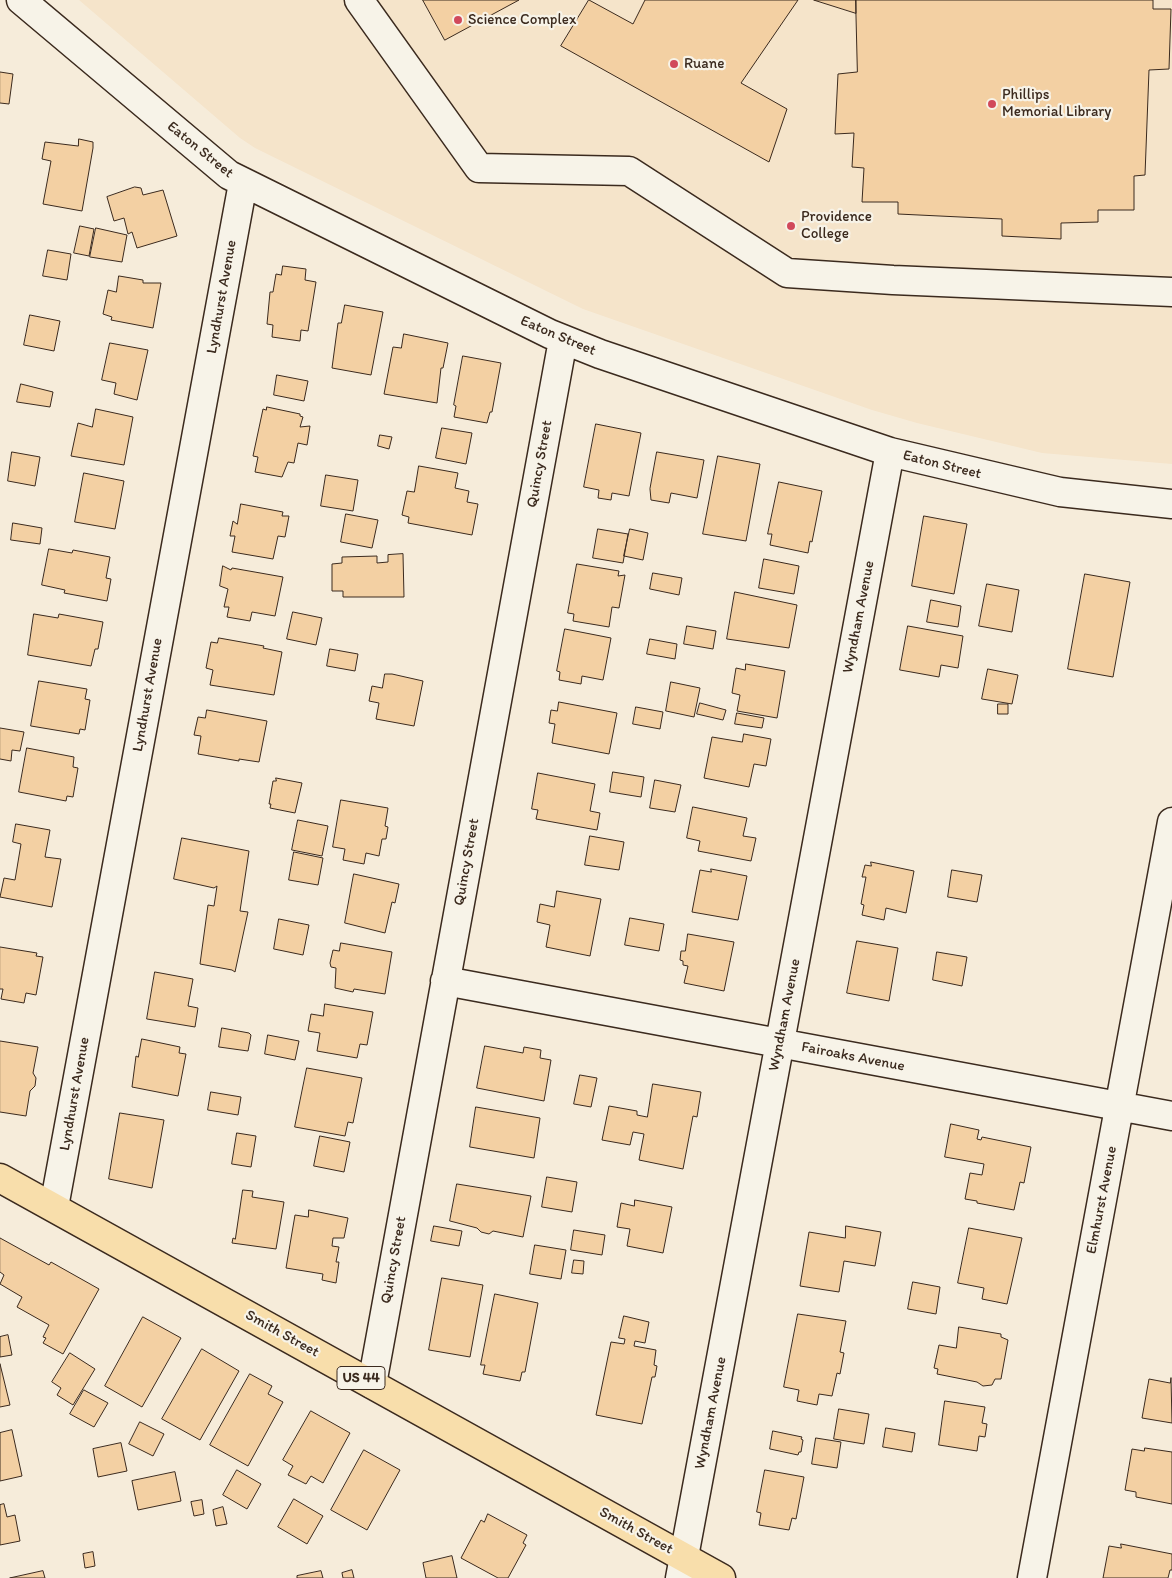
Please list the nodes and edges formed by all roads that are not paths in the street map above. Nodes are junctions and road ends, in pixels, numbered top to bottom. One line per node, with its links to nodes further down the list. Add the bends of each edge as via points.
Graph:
1 (21, 0): 3 (street, Eaton Street, via 216,165)
2 (359, 0): 4 (street, via 479,168 629,171 787,273)
3 (243, 183): 5 (street, Eaton Street); 14 (street, Lyndhurst Avenue)
4 (1172, 292)
5 (563, 340): 6 (street, Eaton Street); 9 (street, Quincy Street)
6 (890, 452): 7 (street, Eaton Street, via 1060,492); 10 (street, Wyndham Avenue)
7 (1172, 504)
8 (1172, 822): 11 (street, Elmhurst Avenue)
9 (446, 981): 10 (street, Fairoaks Avenue); 15 (street, Quincy Street)
10 (780, 1043): 11 (street, Fairoaks Avenue); 16 (street, Wyndham Avenue)
11 (1119, 1107): 12 (street, Fairoaks Avenue); 18 (street, Elmhurst Avenue)
12 (1172, 1116)
13 (0, 1178): 14 (main road, Smith Street / US 44)
14 (54, 1208): 15 (main road, Smith Street / US 44)
15 (372, 1384): 16 (main road, Smith Street / US 44)
16 (682, 1568): 17 (main road, Smith Street / US 44)
17 (722, 1578)
18 (1032, 1578)

